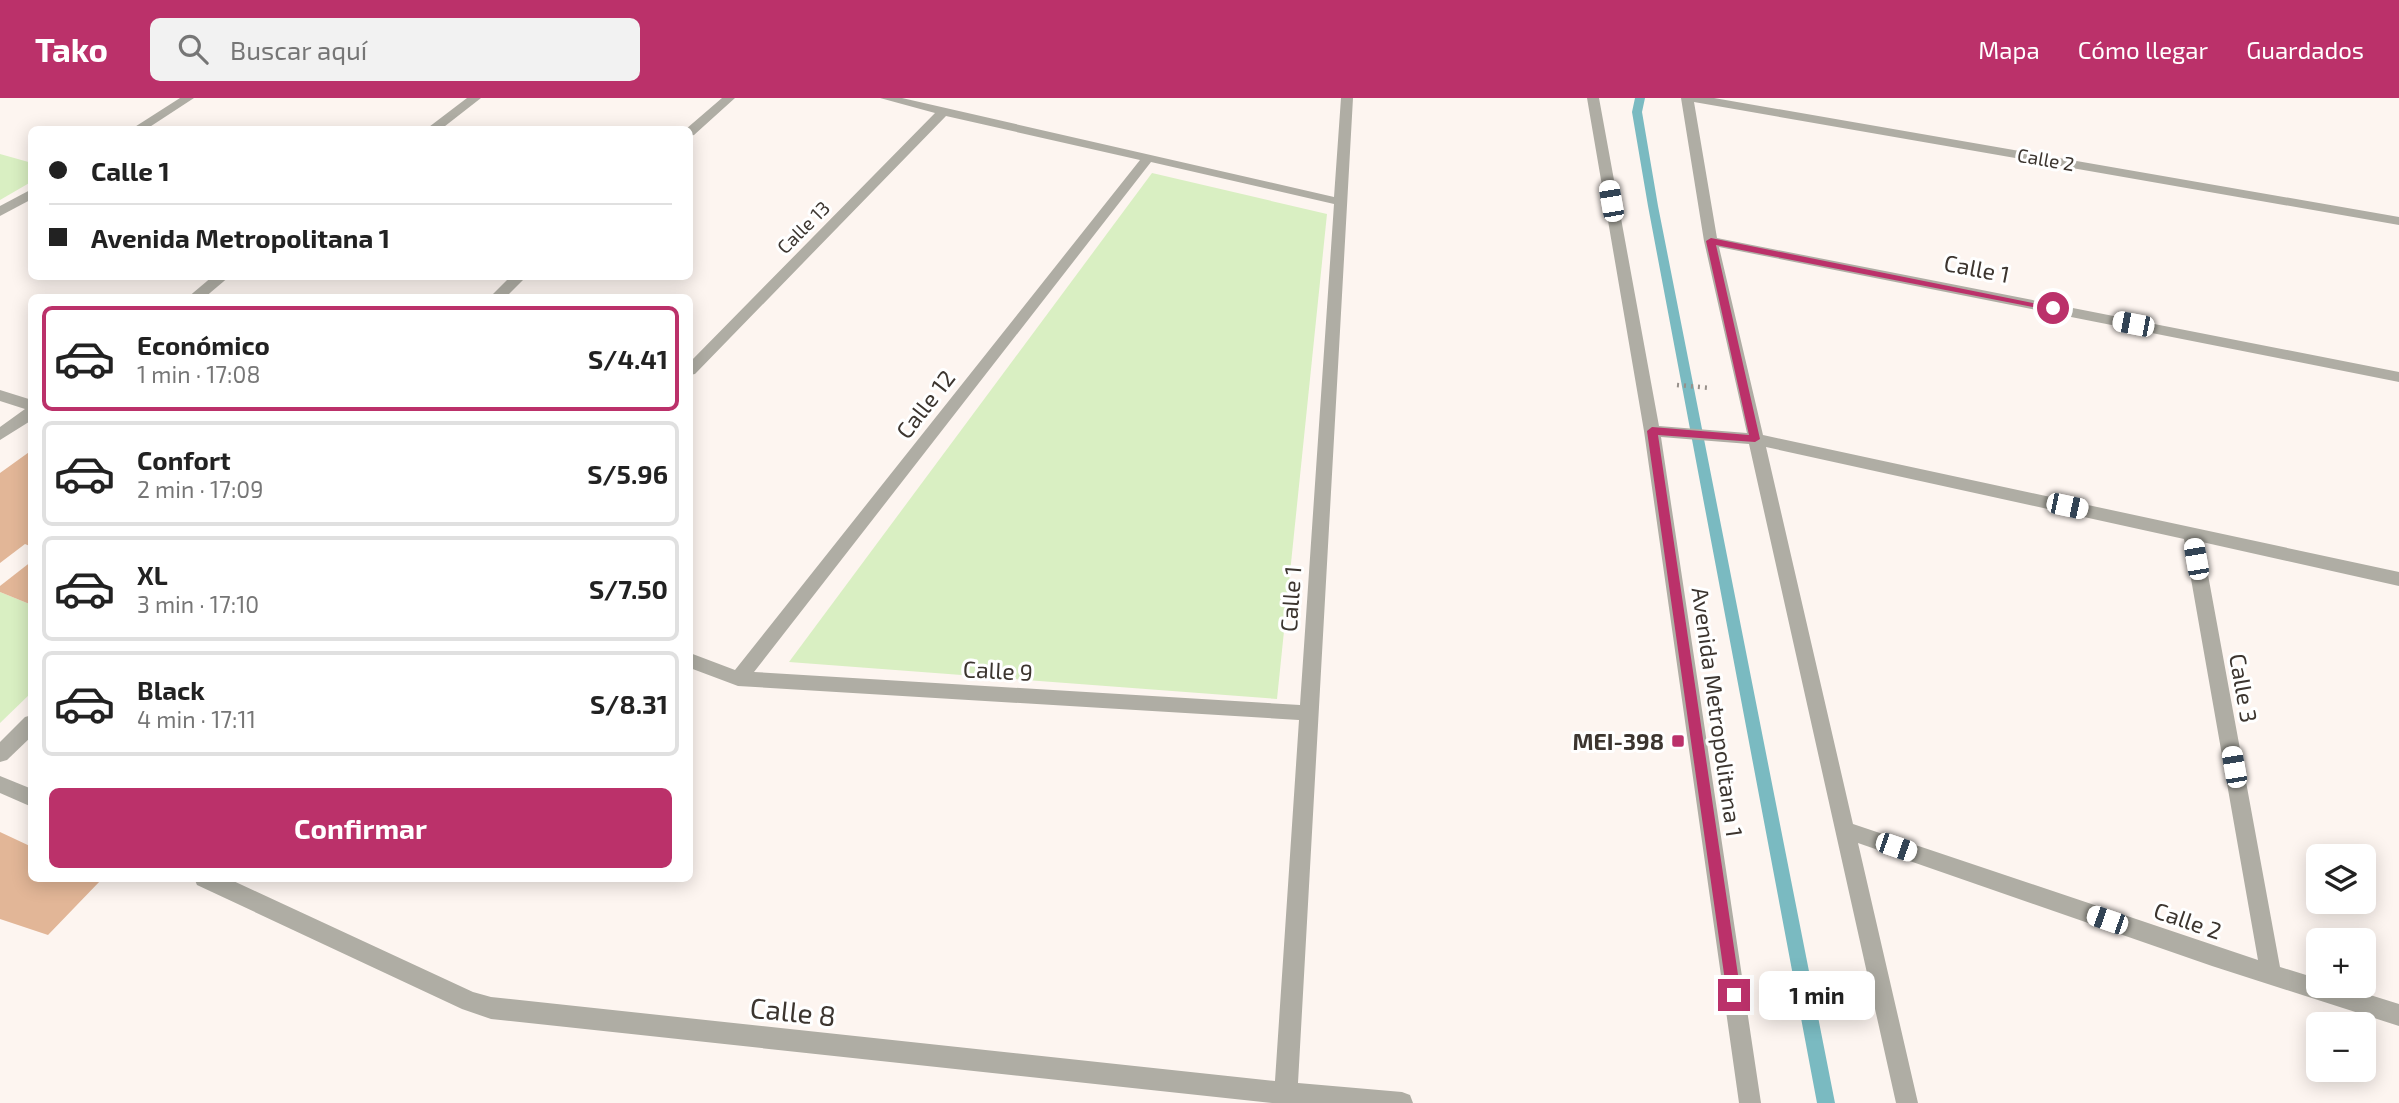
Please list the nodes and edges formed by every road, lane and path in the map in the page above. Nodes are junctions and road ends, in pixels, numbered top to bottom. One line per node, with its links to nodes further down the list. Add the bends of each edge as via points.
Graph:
1 (188, 98): 10 (street)
2 (475, 98): 11 (street)
3 (729, 98): 12 (street)
4 (886, 98): 9 (street)
5 (1347, 98): 15 (street, Calle 1)
6 (1592, 98): 30 (street, Avenida Metropolitana 1)
7 (1688, 98): 18 (street)
8 (1693, 98): 17 (street, Calle 2)
9 (944, 111): 13 (street); 23 (street, Calle 13)
10 (142, 126)
11 (436, 126)
12 (693, 129)
13 (1148, 158): 15 (street); 36 (street, Calle 12)
14 (28, 195): 16 (street)
15 (1341, 202): 37 (street, Calle 1)
16 (0, 212)
17 (2399, 221)
18 (1711, 241): 24 (street, Calle 1); 32 (street)
19 (218, 280): 21 (street)
20 (516, 280): 22 (street)
21 (199, 294)
22 (500, 294)
23 (693, 367)
24 (2399, 377)
25 (1669, 384): 26 (path)
26 (1721, 389)
27 (0, 394): 28 (street)
28 (28, 404)
29 (28, 415): 31 (street)
30 (1652, 431): 32 (street); 48 (street, Avenida Metropolitana 1)
31 (0, 435)
32 (1755, 439): 33 (street); 42 (street)
33 (2192, 534): 34 (street); 44 (street, Calle 3)
34 (2399, 579)
35 (693, 661): 36 (street, Calle 9)
36 (738, 679): 37 (street, Calle 9)
37 (1307, 713): 46 (street, Calle 1)
38 (28, 727): 39 (street)
39 (0, 754)
40 (0, 784): 41 (street)
41 (28, 797)
42 (1843, 829): 44 (street, Calle 2); 49 (street)
43 (213, 882): 46 (street, Calle 8, via 491,1008)
44 (2271, 975): 45 (street, Calle 2)
45 (2399, 1015)
46 (1285, 1098): 47 (street, Calle 8)
47 (1402, 1103)
48 (1750, 1103)
49 (1907, 1103)

